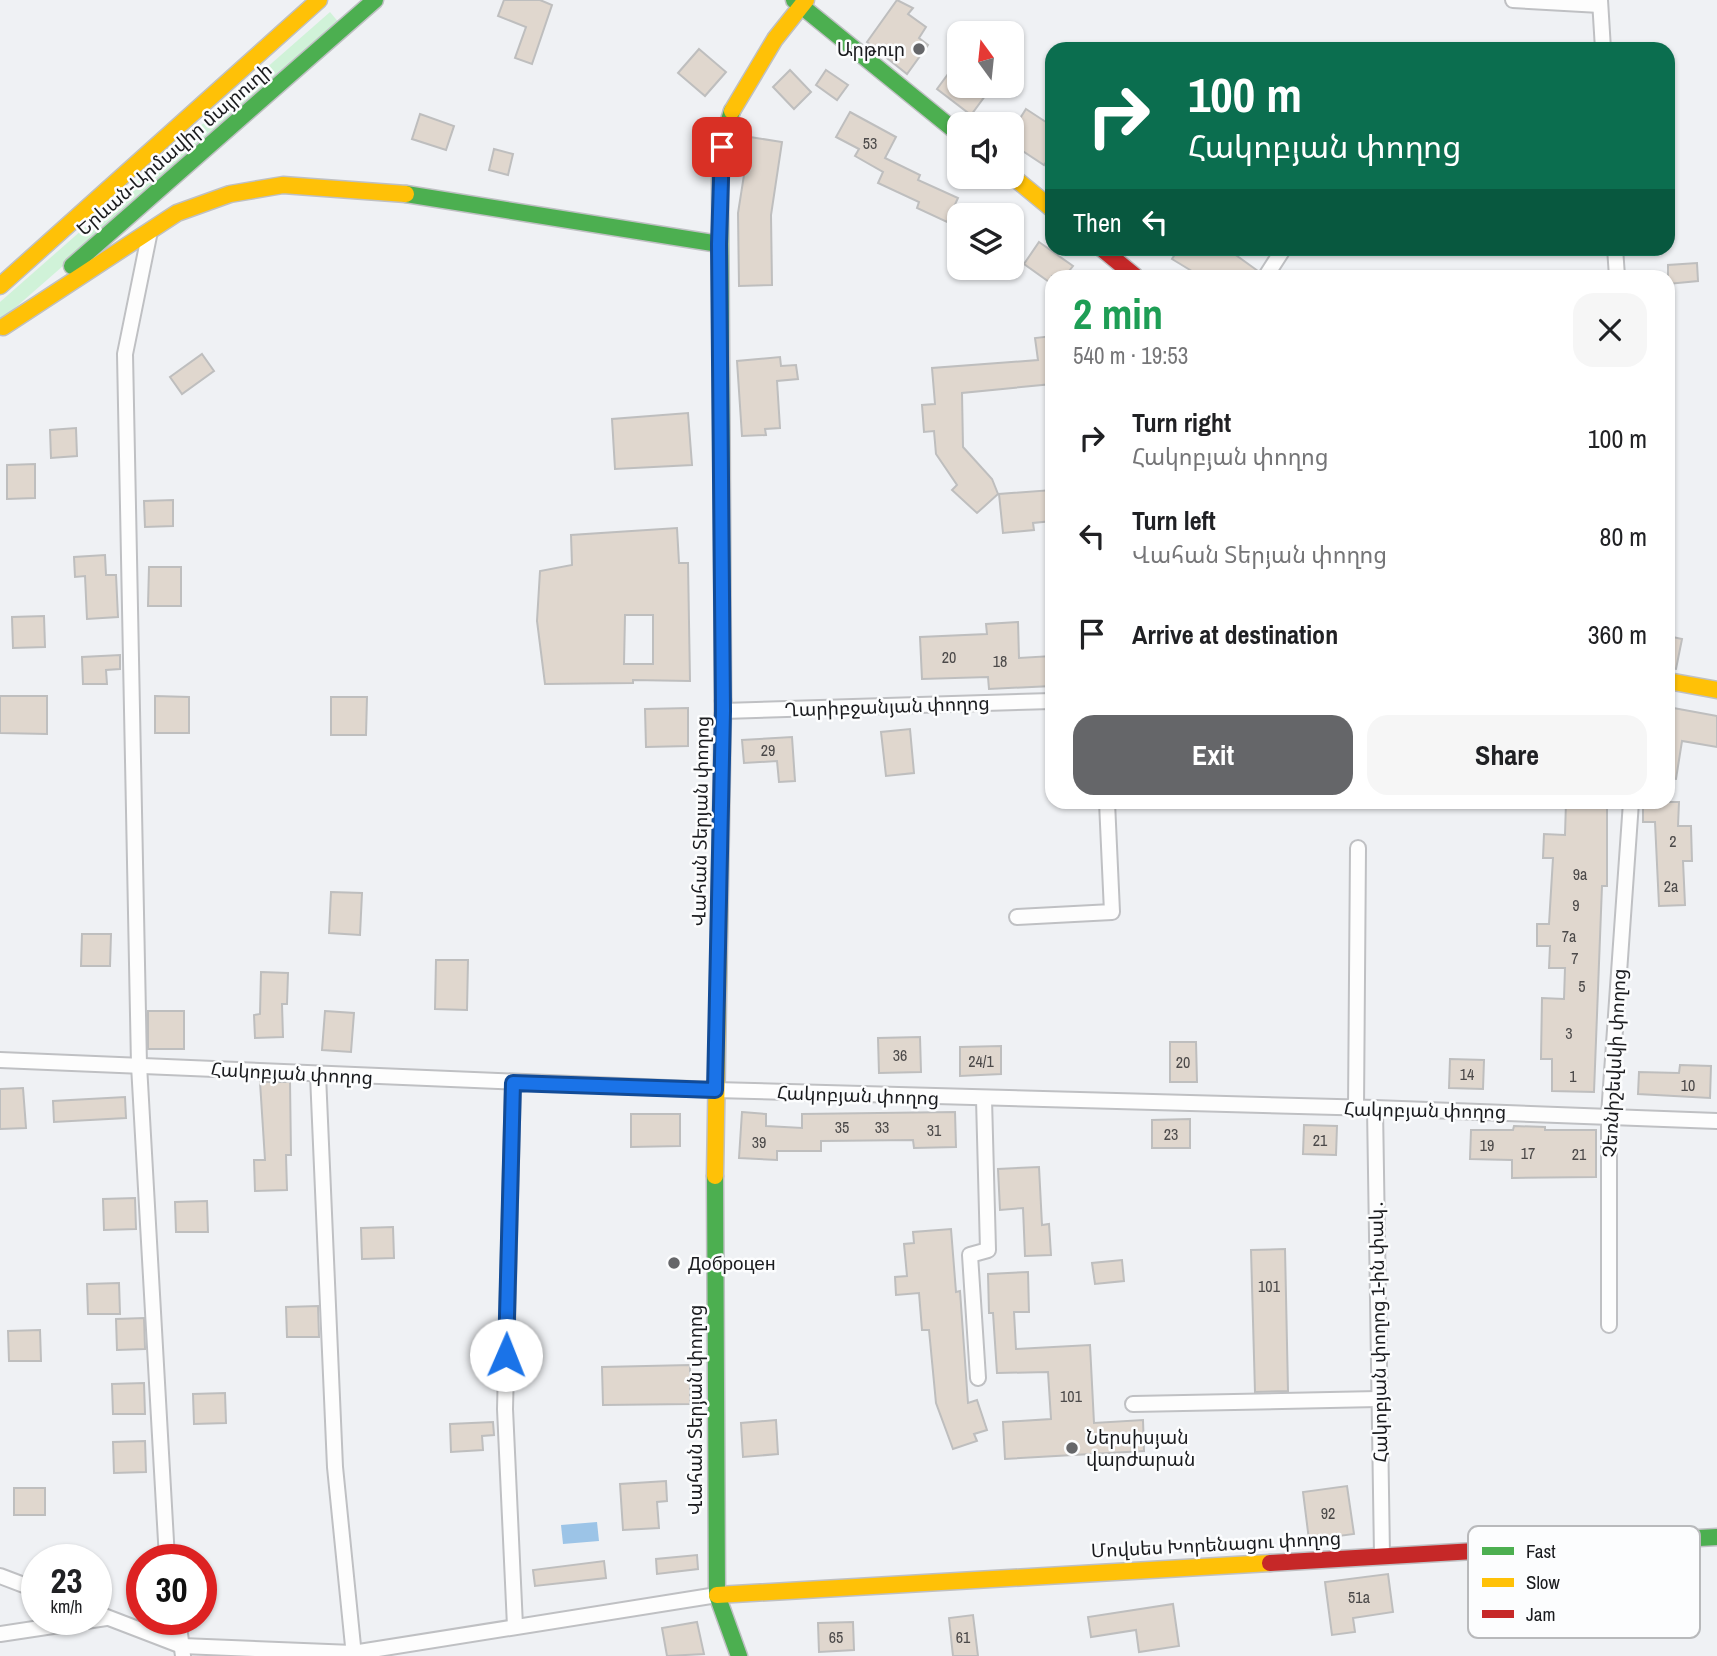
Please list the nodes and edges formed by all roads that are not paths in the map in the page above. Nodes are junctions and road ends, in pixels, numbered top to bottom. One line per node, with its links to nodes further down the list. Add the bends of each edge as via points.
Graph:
1 (319, 0): 16 (main road, Երևան-Արմավիր մայրուղի)
2 (332, 0): 7 (main road, via 337,9)
3 (375, 0): 7 (main road, Երևան-Արմավիր մայրուղի)
4 (1513, 0): 6 (street)
5 (800, 2): 9 (main road); 13 (main road, Վահան Տերյան փողոց, via 728,121 722,147)
6 (1600, 2): 8 (street)
7 (358, 16): 17 (main road, Երևան-Արմավիր մայրուղի)
8 (1603, 42)
9 (947, 124)
10 (1024, 186): 11 (main road)
11 (1045, 203)
12 (150, 231): 13 (main road, via 177,213 230,194 284,185 410,194); 17 (main road); 27 (street, via 125,354)
13 (719, 244): 21 (main road, Վահան Տերյան փողոց)
14 (1111, 256): 15 (main road)
15 (1128, 270)
16 (0, 286)
17 (1, 328)
18 (1675, 682): 19 (main road)
19 (1717, 690)
20 (1045, 701): 21 (street, Ղարիբջանյան փողոց)
21 (723, 711): 30 (main road, Վահան Տերյան փողոց)
22 (1107, 809): 25 (street, via 1112,912)
23 (1631, 809): 34 (street, Չեռնիշեվսկի փողոց)
24 (1358, 848): 33 (street)
25 (1017, 917)
26 (0, 1060): 27 (street, Հակոբյան փողոց)
27 (139, 1065): 28 (street, Հակոբյան փողոց); 40 (street)
28 (318, 1075): 29 (street, Հակոբյան փողոց); 51 (street, via 335,1467)
29 (513, 1083): 30 (street, Հակոբյան փողոց); 47 (street, via 505,1409)
30 (715, 1090): 31 (street, Հակոբյան փողոց); 45 (main road, Վահան Տերյան փողոց)
31 (984, 1099): 33 (street, Հակոբյան փողոց); 37 (street, via 988,1250 970,1255)
32 (1375, 1108): 33 (street, Հակոբյան փողոց); 34 (street, Հակոբյան փողոց); 38 (street, Հակոբյան փողոց 1-ին փակ․)
33 (1356, 1109)
34 (1609, 1115): 35 (street, Հակոբյան փողոց); 36 (street, Չեռնիշեվսկի փողոց)
35 (1717, 1121)
36 (1609, 1325)
37 (978, 1378)
38 (1378, 1399): 39 (street); 42 (street, Հակոբյան փողոց 1-ին փակ․)
39 (1133, 1404)
40 (166, 1544)
41 (1468, 1550): 42 (main road, Մովսես Խորենացու փողոց)
42 (1382, 1555): 45 (main road, Մովսես Խորենացու փողոց)
43 (0, 1576): 44 (street)
44 (21, 1584)
45 (717, 1595): 47 (street); 52 (main road, Վահան Տերյան փողոց)
46 (112, 1619): 50 (street)
47 (515, 1626): 51 (street)
48 (21, 1630): 49 (street)
49 (0, 1634)
50 (183, 1651): 51 (street)
51 (354, 1655)
52 (739, 1656)

